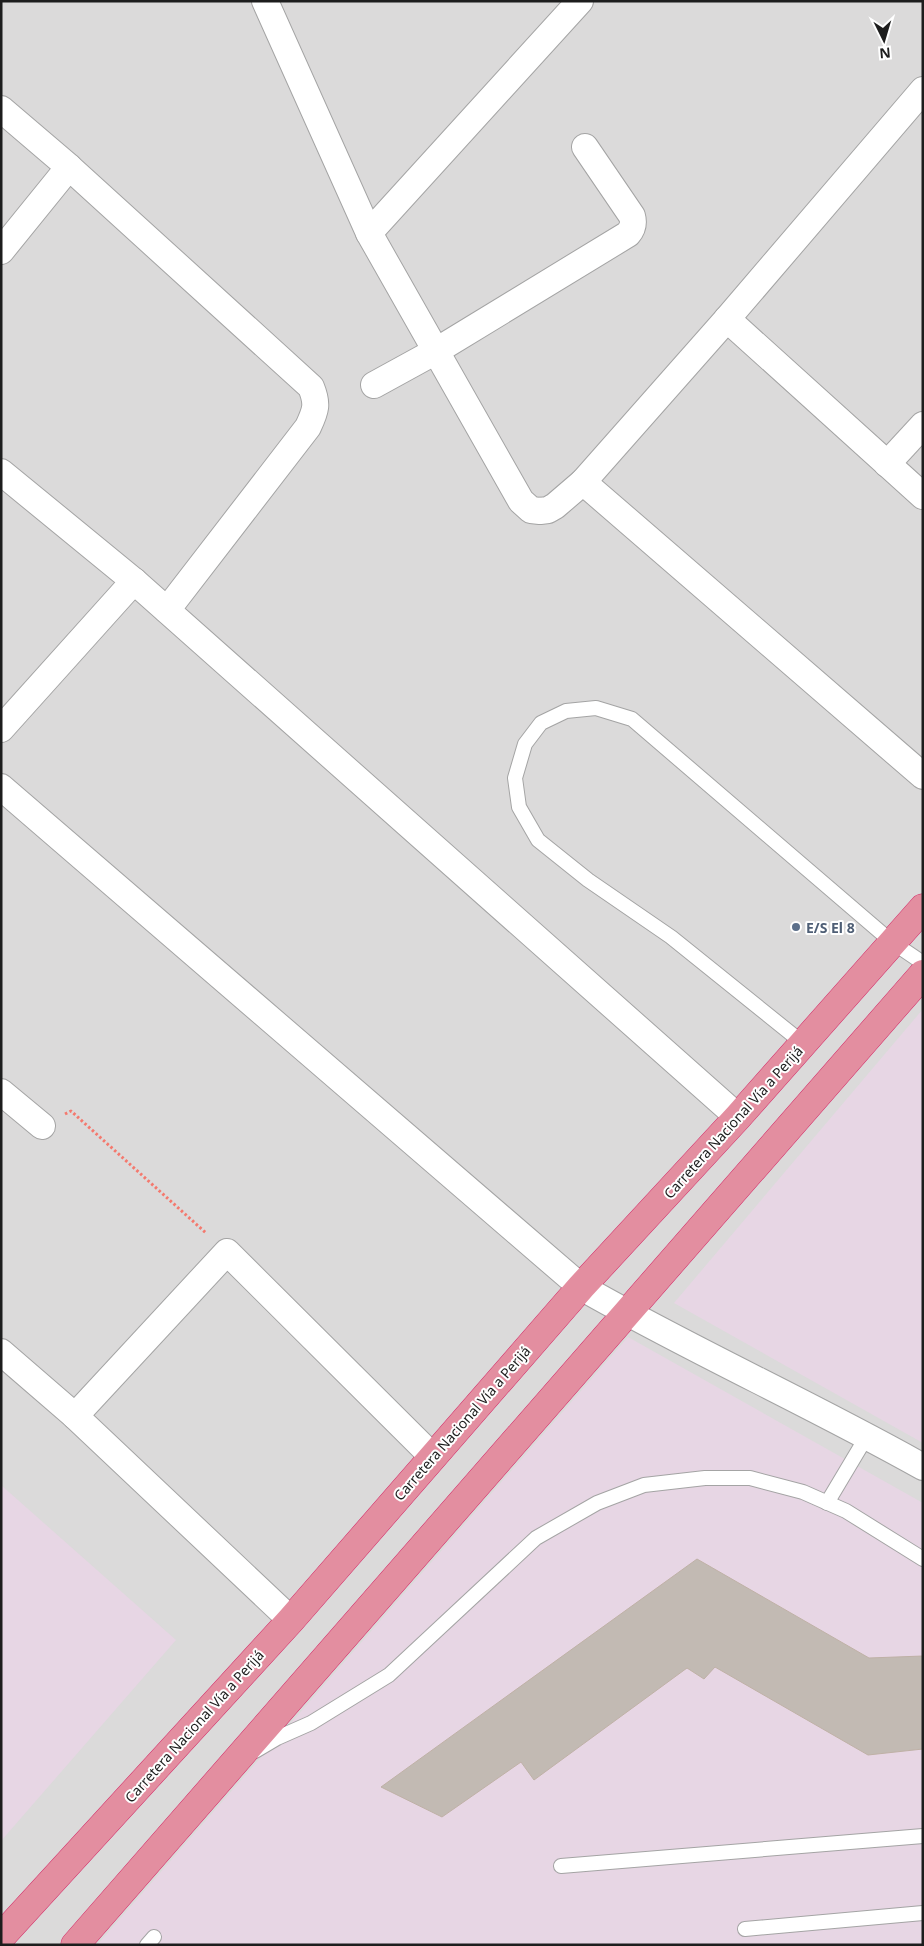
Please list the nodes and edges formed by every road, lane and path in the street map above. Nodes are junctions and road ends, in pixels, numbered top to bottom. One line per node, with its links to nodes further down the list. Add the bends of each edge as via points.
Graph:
1 (265, 1): 7 (street)
2 (580, 1): 7 (street)
3 (923, 90): 9 (street)
4 (1, 109): 6 (street)
5 (585, 146): 10 (street, via 632,216 632,229)
6 (69, 167): 8 (street); 18 (street, via 311,387 316,400 308,427)
7 (369, 233): 10 (street)
8 (1, 251)
9 (727, 319): 13 (street); 15 (street)
10 (436, 351): 11 (street); 15 (street, via 521,501 531,510 555,506)
11 (374, 385)
12 (923, 425): 13 (street)
13 (887, 464): 16 (street)
14 (1, 472): 17 (street)
15 (583, 482): 20 (street)
16 (923, 496)
17 (134, 581): 18 (street); 19 (street)
18 (167, 610): 28 (street)
19 (1, 729)
20 (923, 776)
21 (1, 787): 31 (street)
22 (923, 908): 23 (highway, Carretera Nacional Vía a Perijá)
23 (892, 942): 24 (lane); 26 (highway, Carretera Nacional Vía a Perijá); 26 (lane, via 632,719 596,708 566,710 541,724 525,744 514,778 519,807 538,840 588,880 671,937)
24 (923, 963)
25 (923, 974): 32 (highway)
26 (804, 1044): 28 (highway, Carretera Nacional Vía a Perijá)
27 (1, 1092): 29 (street)
28 (738, 1117): 31 (highway, Carretera Nacional Vía a Perijá)
29 (42, 1126): 30 (path, via 71,1111)
30 (227, 1252): 34 (street); 36 (street)
31 (581, 1287): 32 (street); 36 (highway, Carretera Nacional Vía a Perijá)
32 (626, 1312): 35 (street); 41 (highway)
33 (1, 1352): 34 (street)
34 (75, 1416): 40 (street)
35 (867, 1436): 37 (street); 38 (lane)
36 (432, 1456): 40 (highway, Carretera Nacional Vía a Perijá)
37 (923, 1467)
38 (827, 1503): 39 (lane); 41 (lane, via 802,1492 750,1478 644,1485 597,1502 536,1538 389,1676 311,1723)
39 (923, 1559)
40 (291, 1620): 46 (highway, Carretera Nacional Vía a Perijá)
41 (234, 1762): 47 (highway)
42 (923, 1836): 43 (lane)
43 (561, 1866)
44 (923, 1913): 45 (lane)
45 (745, 1929)
46 (1, 1937)
47 (75, 1945)

